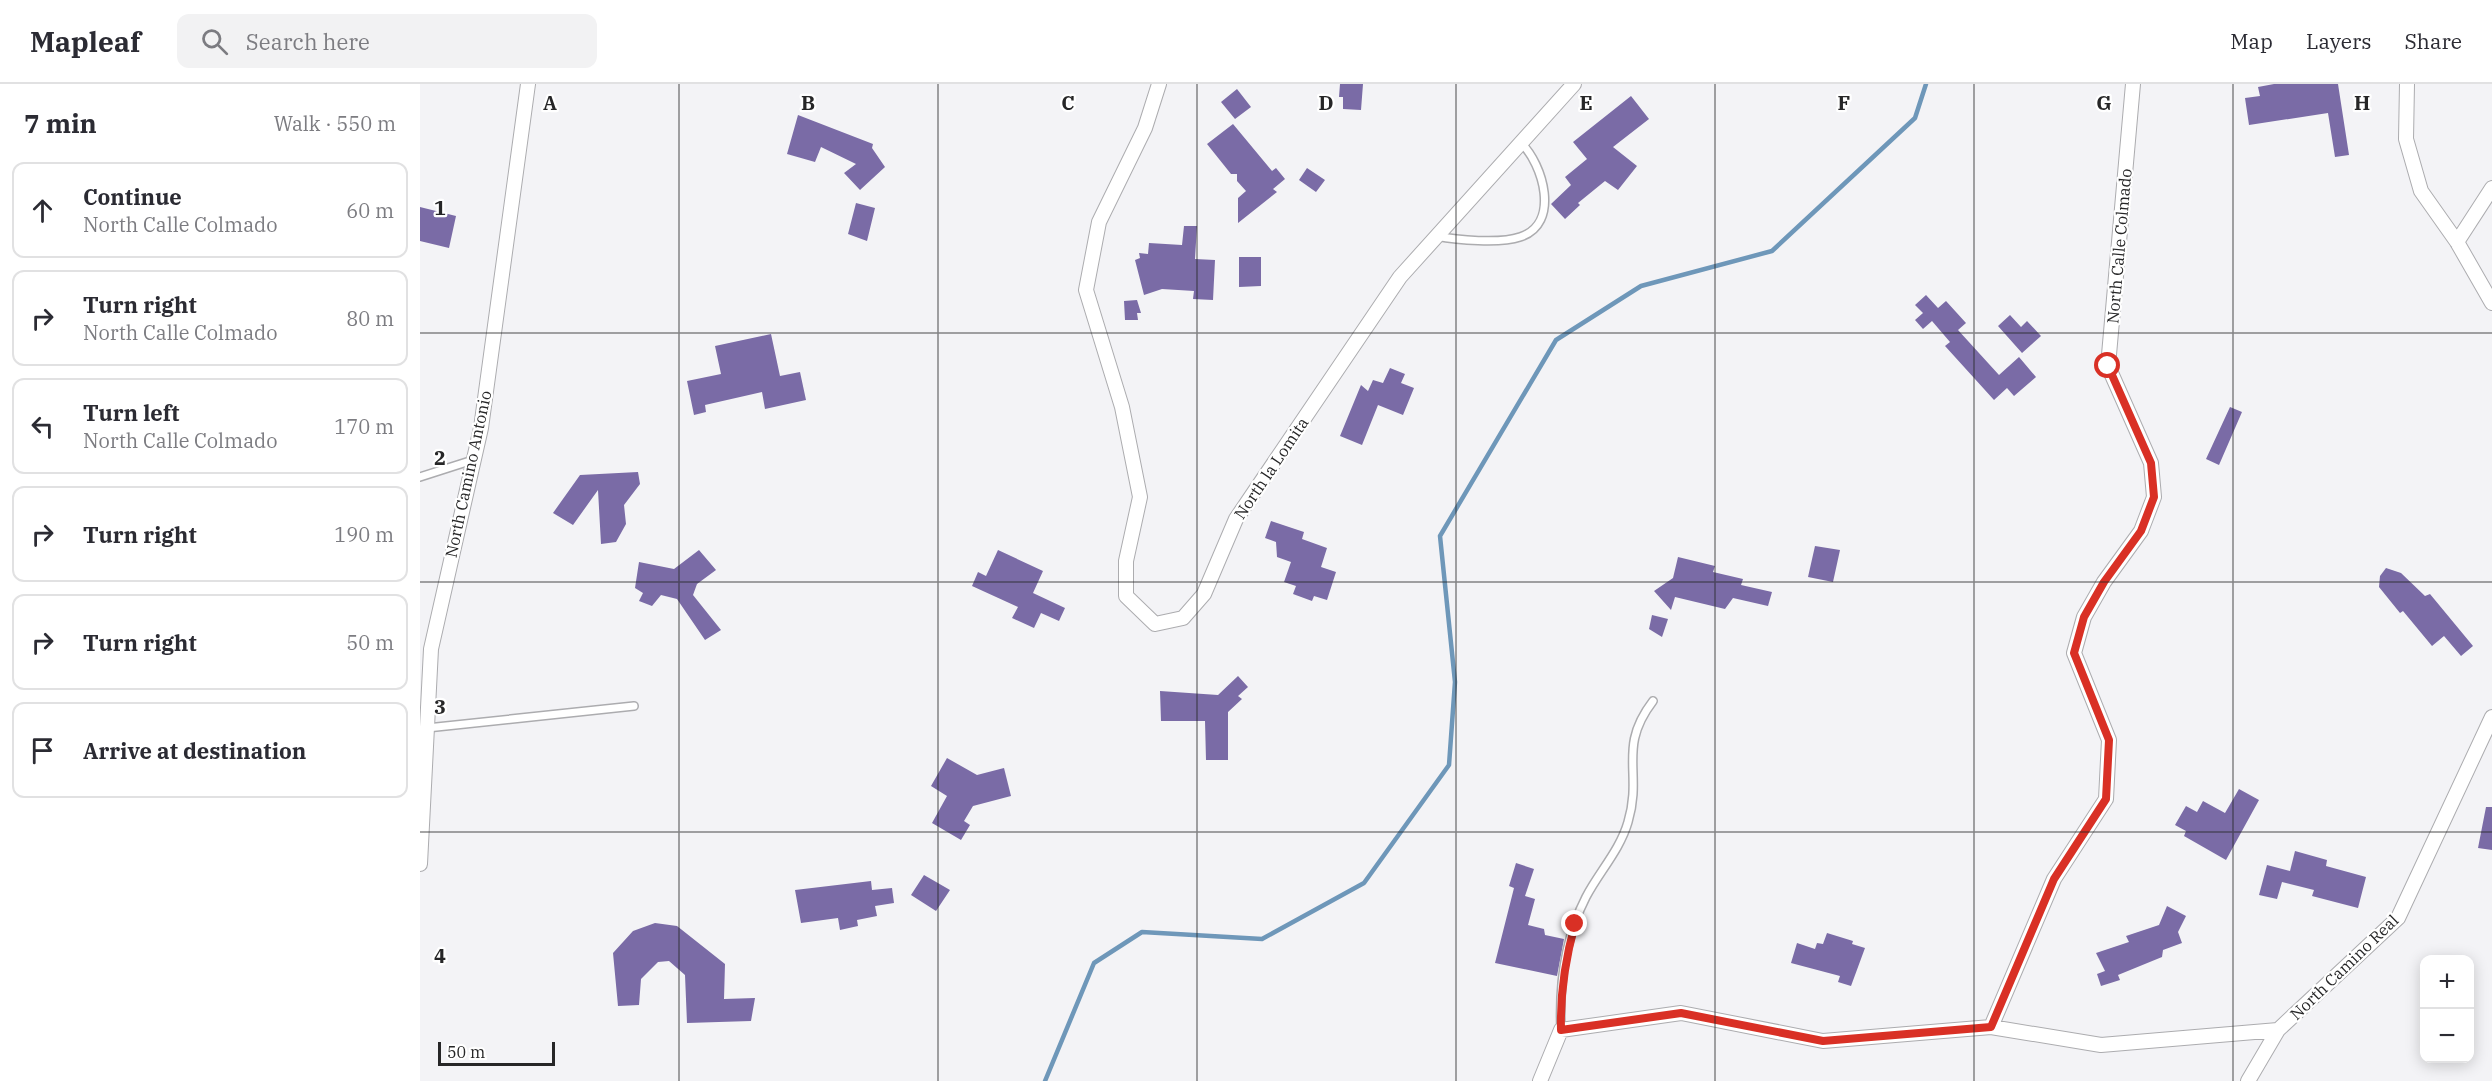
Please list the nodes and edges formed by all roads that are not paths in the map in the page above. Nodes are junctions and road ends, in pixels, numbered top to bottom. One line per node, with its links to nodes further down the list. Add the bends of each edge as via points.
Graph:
1 (528, 84): 11 (street, North Camino Antonio, via 481,428)
2 (1159, 84): 8 (street, North la Lomita, via 1145,128 1099,222 1086,290 1122,407 1140,497 1126,561 1126,596 1155,624 1183,618 1204,594 1236,519 1400,277)
3 (1574, 84): 6 (street, North la Lomita)
4 (2133, 84): 18 (street, North Calle Colmado, via 2108,366 2151,463 2154,497 2141,531 2084,617 2074,653 2109,740 2106,799 2054,879)
5 (2407, 84): 9 (street, via 2406,139 2410,160 2421,190)
6 (1521, 143): 8 (street, North la Lomita); 8 (lane, via 1541,172 1545,193 1535,227 1520,237 1462,241)
7 (2492, 188): 9 (street)
8 (1436, 236)
9 (2457, 242): 10 (street)
10 (2492, 303)
11 (473, 460): 12 (lane); 16 (street, North Camino Antonio, via 431,649)
12 (420, 477)
13 (1653, 701): 19 (lane, via 1635,730 1634,800 1628,824 1586,897 1567,952 1560,999)
14 (634, 706): 16 (lane)
15 (2492, 717): 20 (street, North Camino Real, via 2398,918)
16 (427, 728): 17 (street, North Camino Antonio)
17 (420, 864)
18 (1991, 1027): 19 (street, via 1823,1041 1681,1013); 20 (street, via 2101,1045)
19 (1561, 1030): 21 (street)
20 (2278, 1030): 22 (street, North Camino Real)
21 (1540, 1081)
22 (2248, 1081)

